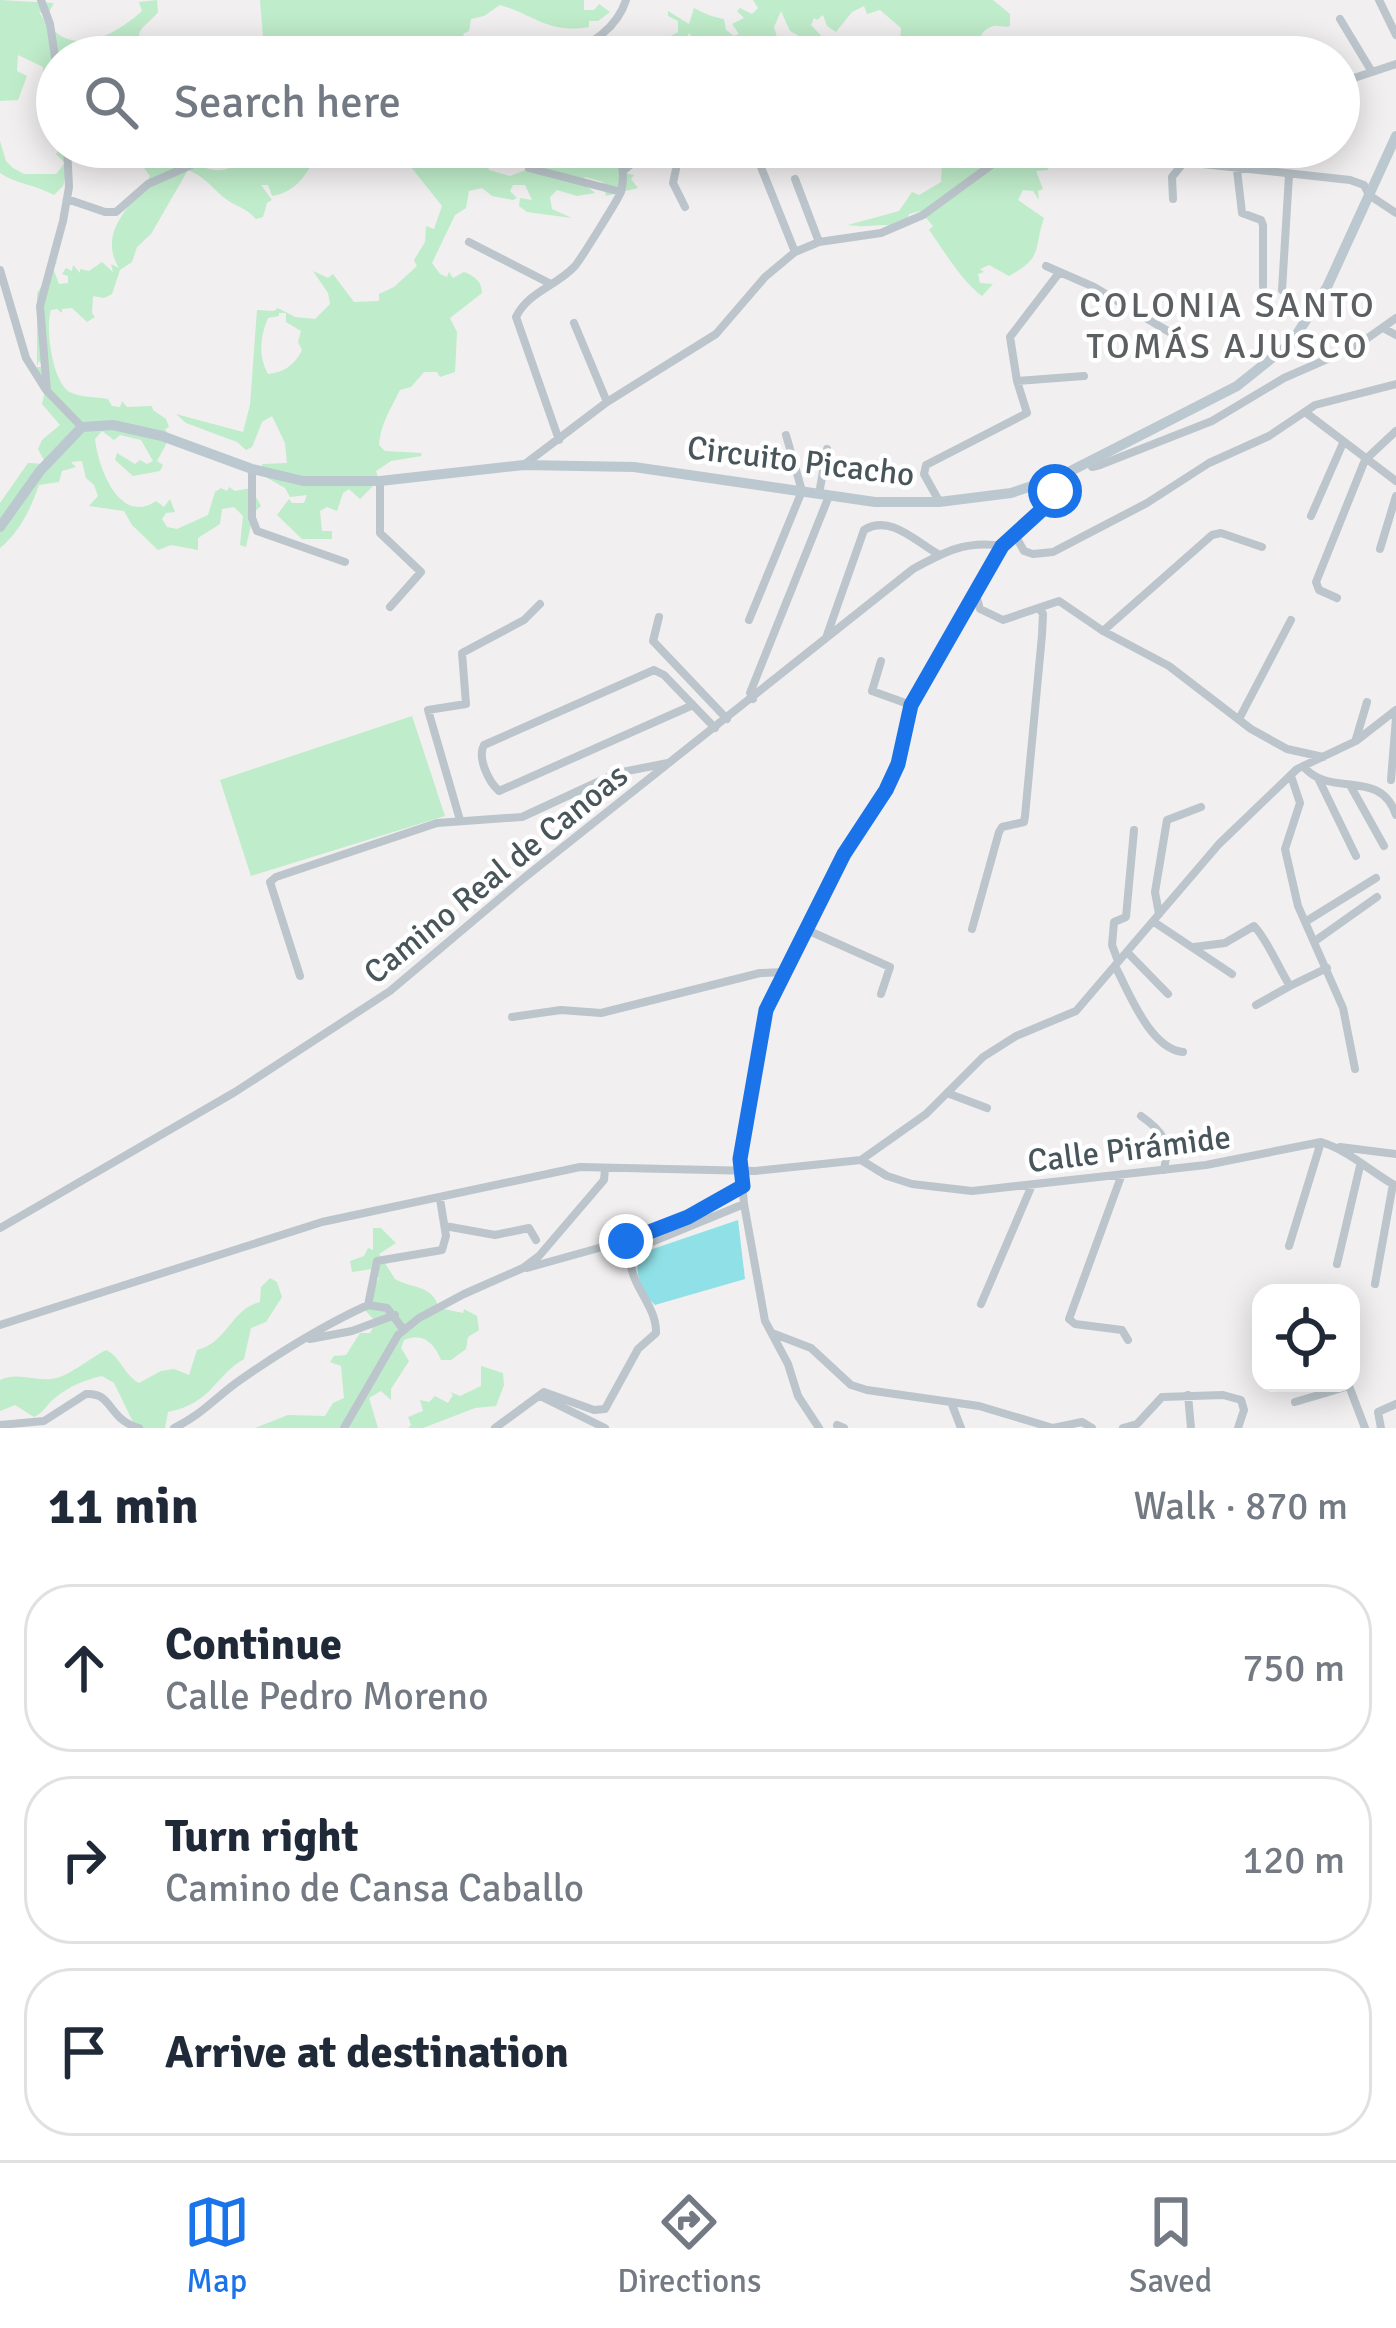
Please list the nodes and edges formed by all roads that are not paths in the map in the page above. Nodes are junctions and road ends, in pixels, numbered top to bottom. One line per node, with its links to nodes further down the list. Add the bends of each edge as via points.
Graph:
1 (41, 0): 6 (street)
2 (626, 0): 7 (street)
3 (1379, 0): 5 (street)
4 (1340, 20): 8 (street)
5 (1396, 35)
6 (52, 36)
7 (602, 36)
8 (1350, 36)
9 (1360, 52): 11 (street)
10 (1396, 64): 11 (street)
11 (1372, 72): 12 (street)
12 (1360, 76)
13 (1396, 136): 29 (main road, Circuito Picacho)
14 (68, 168): 30 (street)
15 (182, 168): 30 (street, via 116,212)
16 (530, 168): 28 (street)
17 (622, 168): 25 (street)
18 (627, 168): 25 (street)
19 (676, 168): 32 (street, via 673,183)
20 (761, 168): 36 (street)
21 (987, 168): 35 (street, via 923,215 881,233)
22 (1179, 168): 31 (street)
23 (1224, 168): 24 (street)
24 (1237, 170): 26 (street); 41 (street, via 1242,213 1263,225)
25 (622, 172): 28 (street)
26 (1289, 175): 29 (street, via 1350,180); 42 (street)
27 (795, 178): 35 (street)
28 (621, 192): 40 (street, via 574,267)
29 (1369, 195): 33 (street); 61 (main road, Circuito Picacho, via 1292,342 1238,386)
30 (68, 199): 51 (street, via 40,306)
31 (1173, 199)
32 (686, 207)
33 (1396, 213)
34 (469, 242): 40 (street)
35 (819, 242): 36 (street)
36 (795, 252): 52 (street, via 716,334)
37 (1046, 266): 39 (street)
38 (0, 270): 51 (street, via 26,358)
39 (1059, 273): 46 (street); 49 (street, via 1010,337)
40 (549, 283): 57 (street, via 516,316)
41 (1263, 286)
42 (1282, 290)
43 (1396, 318): 45 (street)
44 (574, 323): 52 (street)
45 (1385, 329): 47 (street); 61 (street, via 1212,421 1100,465)
46 (1171, 333)
47 (1396, 335)
48 (1084, 376): 49 (street)
49 (1017, 381): 70 (street, via 1028,409 926,465)
50 (1396, 384): 53 (street)
51 (47, 391): 54 (street)
52 (608, 403): 57 (street)
53 (1305, 412): 58 (street); 73 (street, via 1053,552 1033,554)
54 (82, 427): 63 (main road, Circuito Picacho, via 162,436); 72 (main road)
55 (1396, 431): 60 (street)
56 (786, 435): 67 (street)
57 (559, 440): 62 (street)
58 (1343, 443): 60 (street); 71 (street)
59 (827, 448): 68 (street)
60 (1366, 460): 65 (street); 80 (street, via 1316,582)
61 (1089, 461): 64 (main road, Circuito Picacho)
62 (524, 465): 66 (main road, Circuito Picacho); 67 (main road, Circuito Picacho, via 634,467)
63 (252, 469): 66 (main road, Circuito Picacho, via 303,482); 78 (street, via 256,531)
64 (1059, 477): 70 (main road, Circuito Picacho); 73 (street, via 1047,505)
65 (1396, 481)
66 (380, 482): 82 (street, via 380,533 421,572)
67 (802, 491): 68 (main road, Circuito Picacho); 85 (street)
68 (824, 495): 70 (main road, Circuito Picacho); 90 (street)
69 (1396, 496): 76 (street)
70 (939, 502)
71 (1311, 516)
72 (0, 527)
73 (1016, 537): 74 (street)
74 (1002, 546): 77 (street, Camino Real de Canoas, via 972,543); 79 (street)
75 (1262, 547): 87 (street, via 1212,535)
76 (1380, 549)
77 (939, 555): 88 (street, Camino Real de Canoas); 88 (street, via 907,533 880,524 864,530)
78 (345, 562)
79 (975, 593): 83 (street, via 994,618); 93 (street)
80 (1337, 598)
81 (540, 604): 108 (street, via 462,653 466,704 428,710)
82 (390, 608)
83 (1039, 608): 87 (street, via 1059,601); 116 (street, via 1024,822 1001,827)
84 (659, 617): 95 (street, via 653,641)
85 (749, 620)
86 (1291, 620): 96 (street)
87 (1103, 631): 96 (street, via 1169,666)
88 (825, 640): 90 (street, Camino Real de Canoas)
89 (880, 661): 93 (street, via 872,691)
90 (753, 699): 95 (street, Camino Real de Canoas)
91 (1367, 702): 98 (street)
92 (693, 705): 92 (street, via 506,789 492,784 481,756 484,745 644,672 664,675); 97 (street)
93 (911, 705): 117 (street, via 886,790)
94 (1396, 714): 98 (street); 104 (street)
95 (727, 719): 97 (street, Camino Real de Canoas)
96 (1239, 719): 99 (street, via 1287,749)
97 (716, 728): 100 (street, Camino Real de Canoas)
98 (1356, 741): 99 (street)
99 (1325, 758): 101 (street)
100 (675, 761): 108 (street, via 617,773 522,817); 151 (street, Camino Real de Canoas, via 390,991)
101 (1303, 766): 102 (street); 103 (street)
102 (1291, 776): 114 (street); 115 (street, via 1300,803 1285,849)
103 (1319, 778): 105 (street); 111 (street)
104 (1391, 780)
105 (1350, 785): 107 (street, via 1383,791); 110 (street)
106 (1201, 807): 114 (street, via 1167,820)
107 (1396, 814)
108 (460, 820): 125 (street, via 270,882)
109 (1134, 830): 121 (street, via 1126,917 1114,922)
110 (1384, 846)
111 (1356, 856)
112 (1376, 878): 115 (street)
113 (1377, 897): 118 (street)
114 (1157, 918): 119 (street); 120 (street)
115 (1305, 922): 118 (street)
116 (972, 928)
117 (807, 930): 123 (street); 127 (street, via 890,967)
118 (1315, 941): 122 (street)
119 (1194, 947): 124 (street); 126 (street, via 1225,943 1254,926)
120 (1127, 952): 121 (street); 128 (street)
121 (1116, 963): 131 (street, via 1156,1035); 133 (street, via 1076,1011 1000,1047)
122 (1328, 968): 126 (street); 132 (street)
123 (785, 972): 130 (street, via 601,1013); 143 (street, via 762,1021)
124 (1232, 974)
125 (300, 976)
126 (1290, 986): 129 (street)
127 (881, 994)
128 (1168, 994)
129 (1256, 1005)
130 (512, 1017)
131 (1184, 1052)
132 (1355, 1070)
133 (947, 1093): 134 (street); 139 (street)
134 (987, 1108)
135 (1142, 1116): 142 (street, via 1163,1132)
136 (1321, 1142): 137 (street, Calle Pirámide); 142 (street, Calle Pirámide); 153 (street)
137 (1339, 1147): 138 (street); 140 (street, Calle Pirámide)
138 (1396, 1154)
139 (861, 1160): 143 (street); 145 (street, Calle Pirámide, via 940,1190)
140 (1360, 1166): 146 (street, Calle Pirámide); 154 (street)
141 (605, 1169): 143 (street); 148 (street, via 580,1167); 155 (street, via 604,1180)
142 (1164, 1170): 144 (street, Calle Pirámide)
143 (741, 1171): 147 (street)
144 (1122, 1174): 145 (street, Calle Pirámide); 164 (street, via 1069,1319 1121,1330)
145 (1032, 1185): 157 (street)
146 (1395, 1185): 156 (street)
147 (743, 1186): 149 (street); 155 (street, via 649,1234)
148 (440, 1199): 150 (street); 160 (street, via 322,1222)
149 (744, 1204): 162 (street); 168 (street, via 637,1248 630,1258 656,1334 638,1349 605,1409)
150 (446, 1226): 152 (street, via 495,1235 529,1228); 158 (street, via 442,1250 377,1261)
151 (0, 1228)
152 (536, 1240)
153 (1289, 1246)
154 (1337, 1264)
155 (524, 1268): 161 (street)
156 (1376, 1284)
157 (980, 1304)
158 (368, 1305): 159 (street); 163 (street)
159 (395, 1315): 161 (street); 163 (street)
160 (0, 1325)
161 (403, 1330): 178 (street)
162 (772, 1333): 169 (street, via 811,1348 851,1385); 174 (street)
163 (304, 1340): 177 (street)
164 (1128, 1340)
165 (1325, 1392): 170 (street)
166 (1352, 1392): 187 (street)
167 (1188, 1395): 175 (street, via 1162,1397); 185 (street); 186 (street, via 1240,1400)
168 (538, 1396): 179 (street); 180 (street)
169 (951, 1401): 172 (street); 181 (street)
170 (1295, 1402)
171 (1396, 1404): 188 (street, via 1378,1412)
172 (1020, 1418): 182 (street); 183 (street)
173 (0, 1425): 176 (street, via 44,1421 96,1393 117,1420)
174 (815, 1426)
175 (1138, 1426): 184 (street)
176 (139, 1428)
177 (174, 1428)
178 (344, 1428)
179 (495, 1428)
180 (605, 1428)
181 (961, 1428)
182 (1025, 1428)
183 (1092, 1428)
184 (1123, 1428)
185 (1191, 1428)
186 (1238, 1428)
187 (1365, 1428)
188 (1382, 1428)

